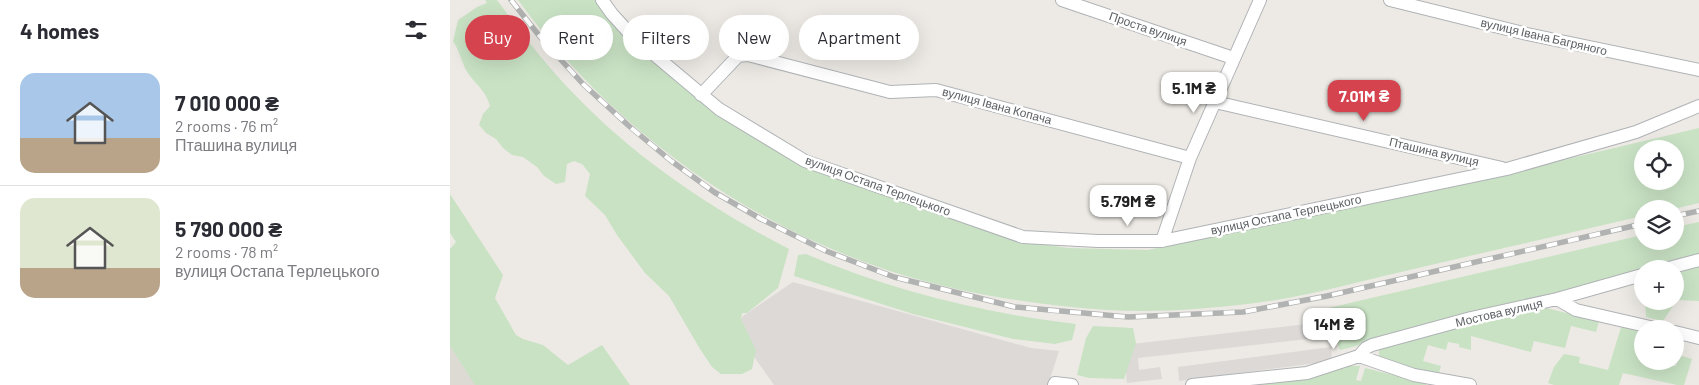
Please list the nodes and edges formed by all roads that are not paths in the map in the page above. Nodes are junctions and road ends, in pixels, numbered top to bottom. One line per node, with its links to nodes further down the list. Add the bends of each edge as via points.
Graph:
1 (602, 0): 7 (street, вулиця Остапа Терлецького, via 632,36)
2 (1062, 0): 5 (street, Проста вулиця)
3 (1260, 0): 5 (street)
4 (1390, 0): 6 (street, вулиця Івана Багряного, via 1527,34)
5 (1233, 58): 8 (street)
6 (1699, 70)
7 (701, 95): 10 (street, вулиця Івана Копача, via 738,56 748,55 890,92 936,90); 12 (street, вулиця Остапа Терлецького, via 719,110 805,161 1023,237)
8 (1215, 102): 10 (street); 11 (street, Пташина вулиця)
9 (1699, 106): 11 (street, вулиця Остапа Терлецького, via 1636,132)
10 (1190, 158): 12 (street)
11 (1507, 169): 12 (street, вулиця Остапа Терлецького)
12 (1162, 241)
13 (1699, 260): 14 (street)
14 (1684, 264)
15 (1634, 277): 16 (street, Мостова вулиця)
16 (1557, 299): 17 (street, via 1576,310); 20 (street, Мостова вулиця, via 1372,345)
17 (1634, 323)
18 (1684, 334): 19 (street)
19 (1699, 338)
20 (1359, 356): 23 (street, Мостова вулиця, via 1308,373); 24 (street, via 1414,375)
21 (1054, 384): 22 (street)
22 (1072, 385)
23 (1192, 385)
24 (1470, 385)

